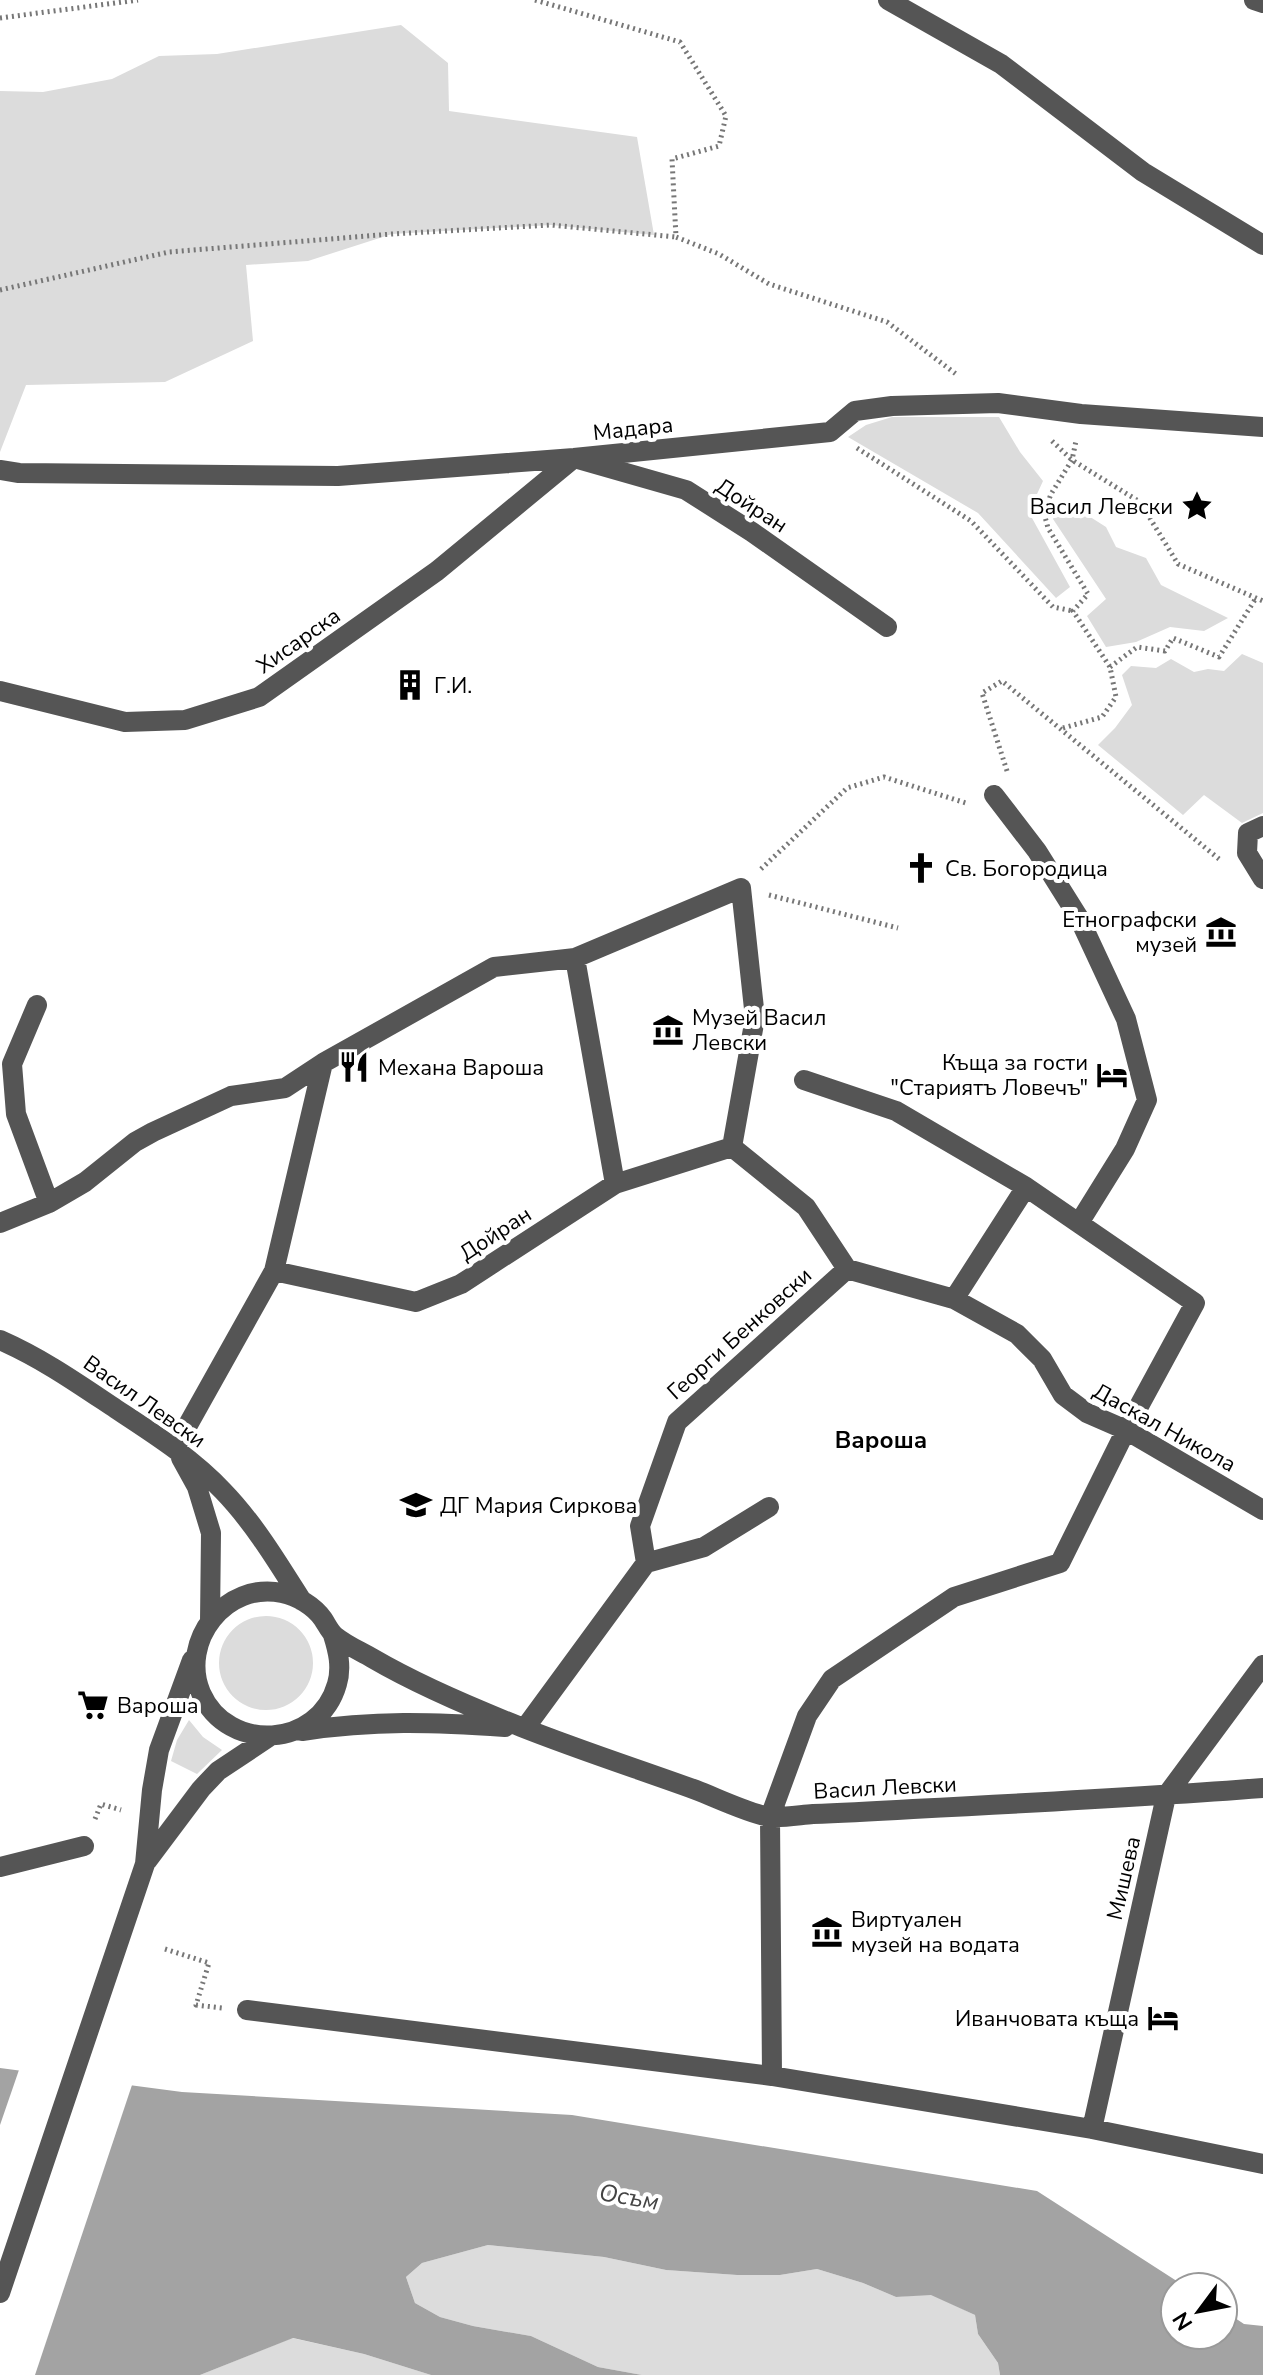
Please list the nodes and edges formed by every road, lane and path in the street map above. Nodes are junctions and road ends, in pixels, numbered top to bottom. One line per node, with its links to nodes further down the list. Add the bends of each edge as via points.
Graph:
1 (138, 0): 6 (path)
2 (535, 0): 7 (path, via 680,42 726,116 719,146 672,159)
3 (888, 0): 8 (street, via 1001,64 1143,172)
4 (1254, 0): 5 (street)
5 (1263, 3)
6 (0, 18)
7 (676, 237): 9 (path, via 551,225 376,235 169,252); 10 (path, via 719,254 769,284 887,322)
8 (1263, 245)
9 (0, 290)
10 (959, 376)
11 (1081, 414): 12 (street, Мадара); 13 (street, Мадара, via 998,403 892,406 855,411); 16 (path)
12 (1263, 427)
13 (830, 432): 15 (street, Мадара); 20 (path, via 971,521 1053,607)
14 (1050, 438): 16 (path)
15 (574, 458): 17 (street, Мадара, via 338,476); 21 (street, Дойран, via 686,490); 23 (street, Хисарска, via 437,571 259,697 185,720 125,722)
16 (1072, 460): 18 (path, via 1140,502 1178,564); 20 (path, via 1044,513 1088,594)
17 (0, 470)
18 (1256, 598): 19 (path); 22 (path, via 1219,657 1173,638 1165,651 1137,647)
19 (1263, 601)
20 (1073, 611): 22 (path)
21 (887, 627)
22 (1110, 667): 24 (path, via 1116,697 1102,717)
23 (0, 691)
24 (1062, 728): 25 (path, via 1002,681 982,693 1011,784); 27 (path)
25 (994, 795): 29 (path, via 976,806 884,777 847,788); 40 (street, via 1079,918 1126,1019 1147,1100 1125,1149)
26 (1263, 826): 28 (street, via 1248,833 1247,853)
27 (1228, 866)
28 (1263, 879)
29 (741, 888): 30 (path); 31 (street); 35 (street, via 755,1018)
30 (898, 928)
31 (575, 958): 33 (street, via 494,967); 36 (street)
32 (37, 1005): 38 (street, via 12,1064 16,1114)
33 (323, 1063): 38 (street, via 285,1088 231,1096 153,1132); 42 (street)
34 (804, 1080): 37 (street, via 896,1111)
35 (732, 1147): 36 (street, Дойран); 41 (street, via 806,1207)
36 (615, 1184): 42 (street, Дойран, via 461,1284 416,1302)
37 (1026, 1187): 40 (street); 43 (street)
38 (49, 1203): 39 (street)
39 (0, 1223)
40 (1079, 1223): 45 (street, via 1195,1303)
41 (847, 1269): 43 (street, Даскал Никола); 49 (street, Георги Бенковски, via 677,1422 640,1526)
42 (274, 1271): 46 (street)
43 (954, 1299): 45 (street, Даскал Никола, via 1017,1334 1042,1359 1063,1395 1087,1413)
44 (0, 1340): 46 (street, Васил Левски, via 39,1358)
45 (1126, 1430): 48 (street, Даскал Никола); 62 (street, via 1060,1563 954,1597 832,1679 807,1716)
46 (175, 1448): 50 (street, Васил Левски, via 226,1494); 51 (street, via 197,1487 211,1533)
47 (769, 1507): 49 (street, via 704,1547)
48 (1263, 1510)
49 (646, 1563): 55 (street)
50 (302, 1601): 51 (street, via 259,1592 237,1598); 52 (street)
51 (210, 1621): 53 (street)
52 (333, 1635): 55 (street, via 433,1691); 56 (street, via 340,1658 338,1682 312,1722)
53 (196, 1648): 57 (street, via 200,1691 211,1710 227,1725); 64 (street, via 159,1750)
54 (1263, 1665): 59 (street, Мишева)
55 (525, 1728): 56 (street, via 409,1721); 62 (street, Васил Левски)
56 (290, 1733): 57 (street)
57 (269, 1737): 64 (street, via 218,1771)
58 (1263, 1788): 59 (street, Васил Левски)
59 (1166, 1796): 62 (street, Васил Левски); 70 (street, Мишева)
60 (101, 1804): 61 (path)
61 (121, 1810)
62 (770, 1817): 69 (street)
63 (84, 1846): 65 (street)
64 (145, 1864): 72 (street)
65 (0, 1867)
66 (165, 1949): 67 (path, via 209,1963)
67 (196, 2005)
68 (247, 2010): 69 (street)
69 (772, 2076): 70 (street)
70 (1092, 2129): 71 (street)
71 (1263, 2164)
72 (0, 2293)

